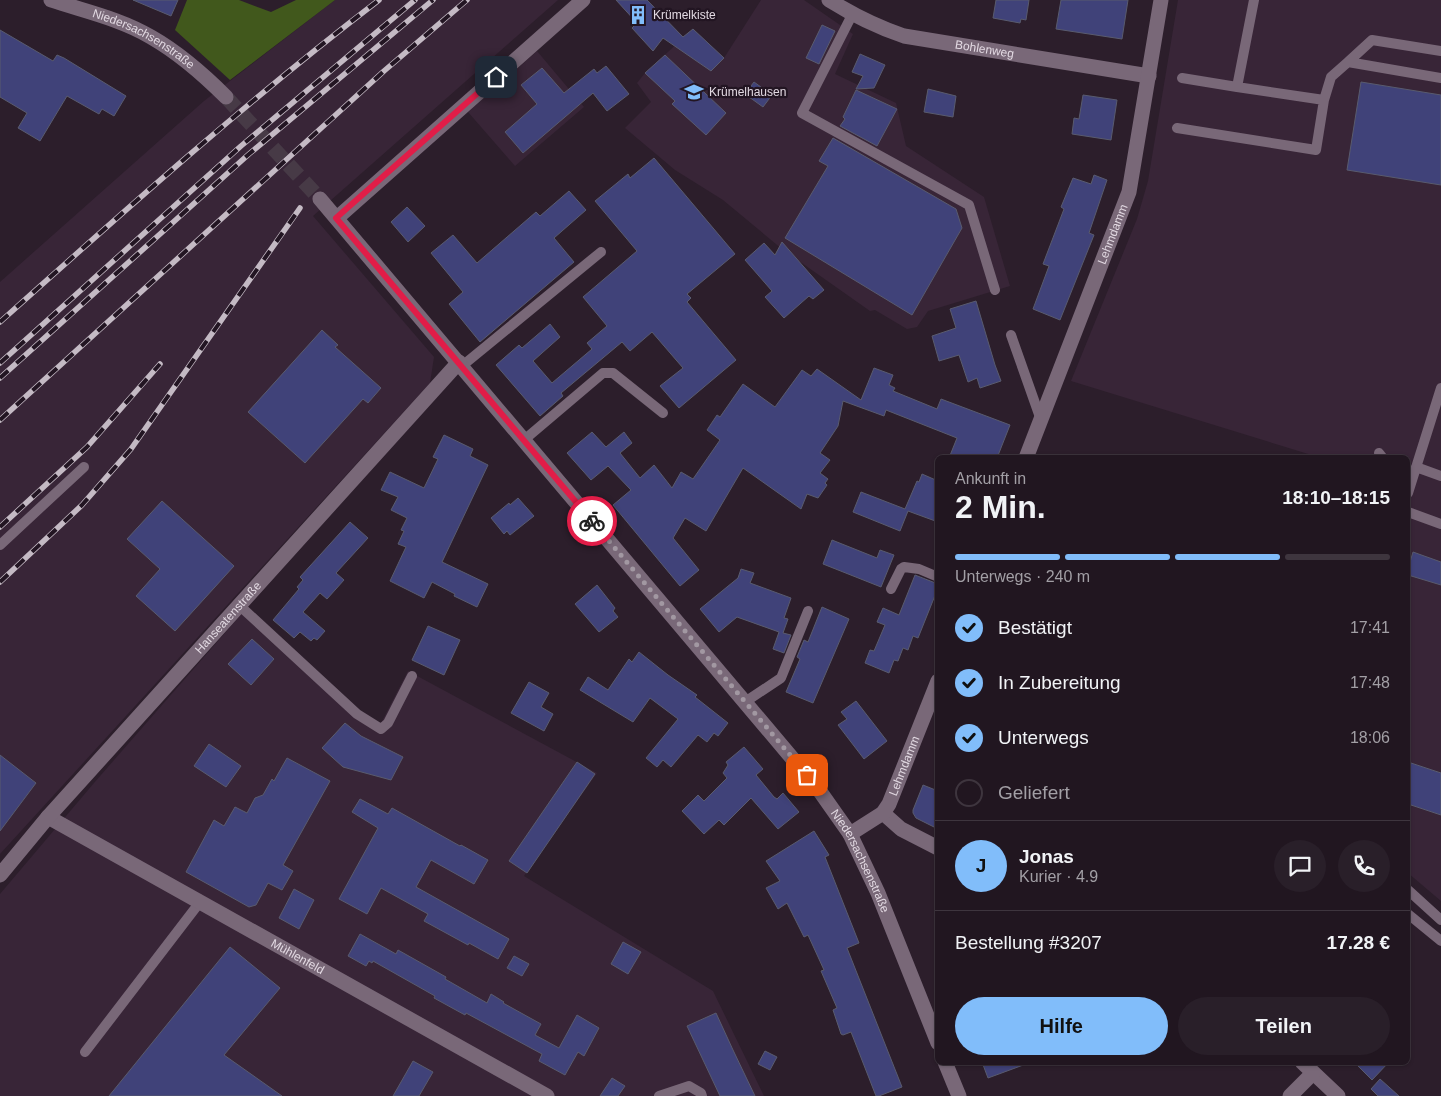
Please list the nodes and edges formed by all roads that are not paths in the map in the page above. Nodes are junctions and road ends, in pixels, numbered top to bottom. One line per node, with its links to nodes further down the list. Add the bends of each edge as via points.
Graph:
1 (51, 0): 13 (street, Niedersachsenstraße, via 119,22 150,37 186,61)
2 (583, 0): 17 (street)
3 (829, 0): 6 (street, Bohlenweg)
4 (1162, 0): 9 (street, Lehmdamm)
5 (1254, 0): 12 (lane)
6 (852, 15): 9 (street, Bohlenweg, via 904,36); 19 (lane, via 802,114 969,205)
7 (1441, 51): 8 (lane, via 1372,40)
8 (1348, 62): 11 (lane); 14 (lane, via 1331,77)
9 (1149, 76): 24 (street, Lehmdamm, via 1129,192)
10 (1182, 78): 12 (lane)
11 (1441, 78)
12 (1237, 87): 14 (lane)
13 (226, 97)
14 (1324, 100): 15 (lane, via 1316,150)
15 (1177, 128)
16 (320, 199): 17 (street, Niedersachsenstraße)
17 (336, 218): 21 (street, Niedersachsenstraße)
18 (602, 252): 21 (lane)
19 (995, 290)
20 (1011, 335): 24 (lane)
21 (460, 364): 25 (street, Niedersachsenstraße); 36 (street, Hanseatenstraße)
22 (1441, 388): 28 (lane)
23 (663, 412): 25 (lane, via 612,373 603,373)
24 (1040, 420): 26 (street, Lehmdamm)
25 (524, 440): 40 (street, Niedersachsenstraße)
26 (1027, 455)
27 (84, 468): 33 (lane)
28 (1416, 468): 29 (lane); 30 (lane)
29 (1440, 473)
30 (1410, 487)
31 (1410, 513): 32 (lane)
32 (1441, 524)
33 (0, 544)
34 (935, 576): 35 (lane, via 904,567)
35 (891, 589)
36 (240, 606): 38 (lane, via 357,714 381,729 388,722); 42 (street, Hanseatenstraße)
37 (808, 611): 40 (lane, via 782,678)
38 (412, 676)
39 (935, 689): 41 (street, Lehmdamm, via 889,804)
40 (745, 702): 43 (street, Niedersachsenstraße, via 819,790)
41 (882, 813): 43 (street, Lehmdamm); 44 (street, via 901,829)
42 (48, 817): 45 (street, Hanseatenstraße); 47 (street, Mühlenfeld)
43 (850, 834): 51 (street, Niedersachsenstraße, via 878,893)
44 (935, 846)
45 (0, 875)
46 (1410, 892): 49 (lane)
47 (200, 902): 52 (lane); 55 (street, Mühlenfeld)
48 (1410, 916): 50 (lane)
49 (1441, 920)
50 (1441, 941)
51 (935, 1035)
52 (85, 1052)
53 (946, 1065): 58 (street)
54 (1307, 1068): 59 (street); 60 (street)
55 (547, 1096)
56 (659, 1096): 57 (lane, via 689,1086)
57 (702, 1096)
58 (959, 1096)
59 (1290, 1096)
60 (1338, 1096)

